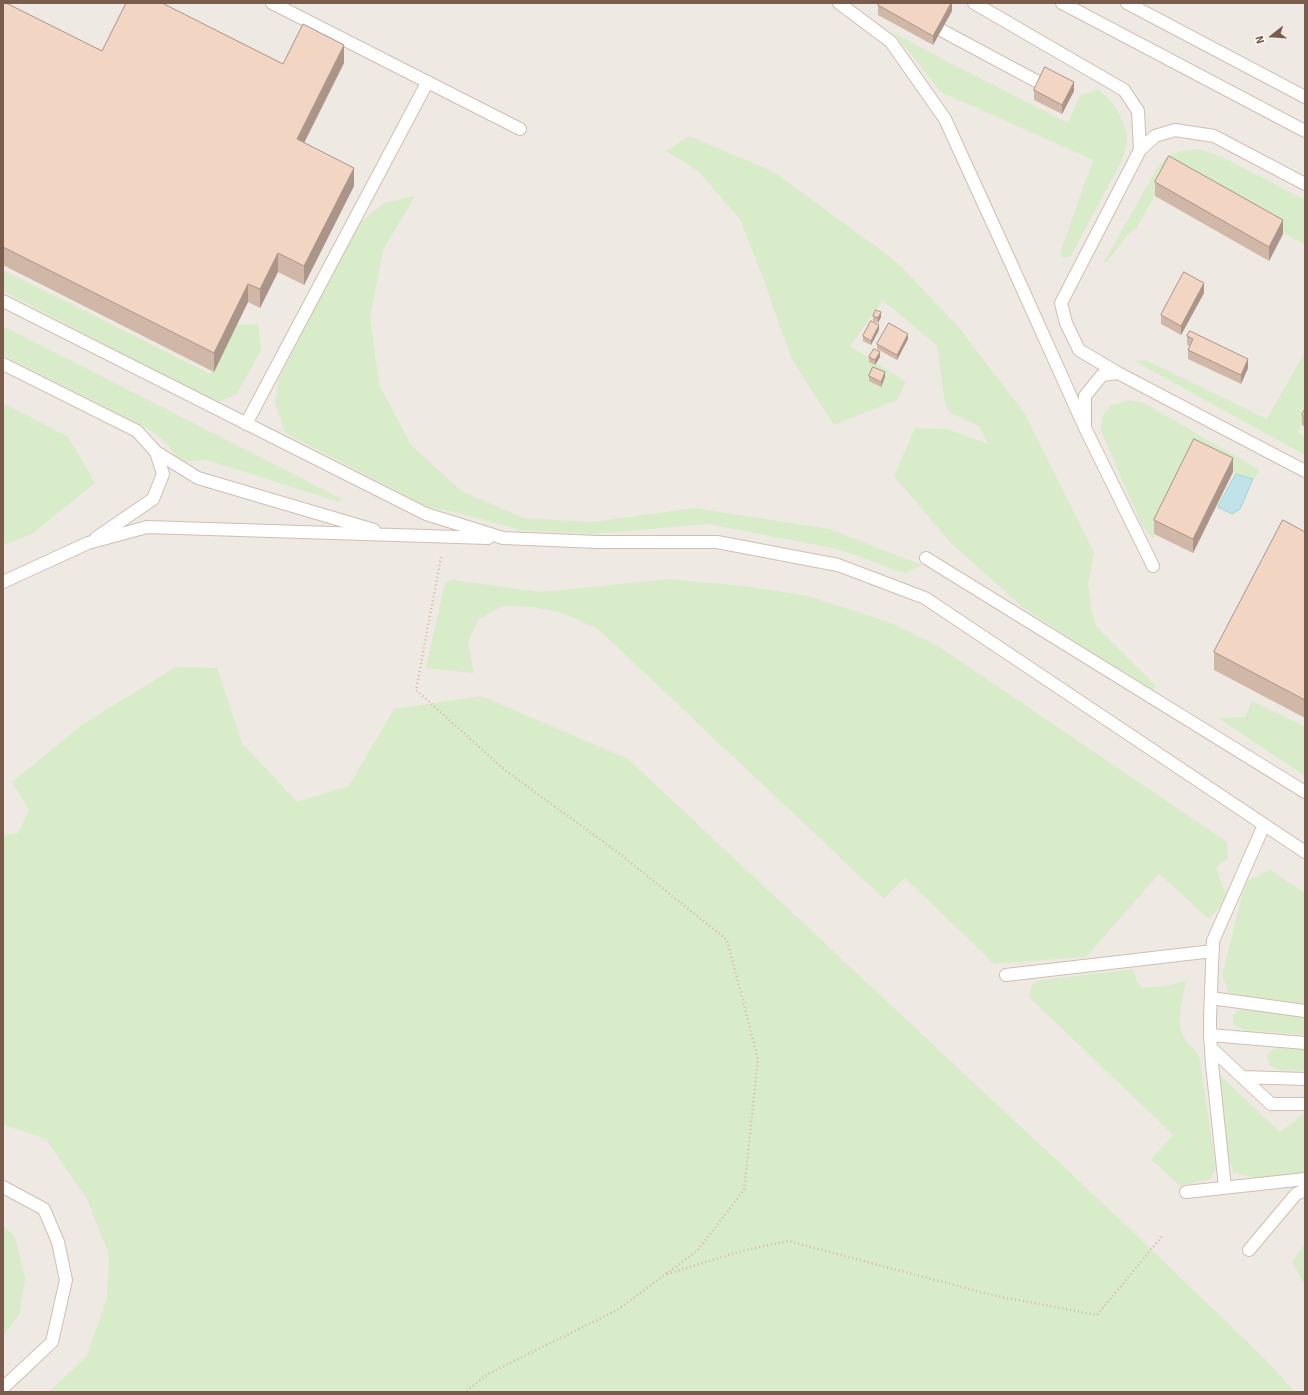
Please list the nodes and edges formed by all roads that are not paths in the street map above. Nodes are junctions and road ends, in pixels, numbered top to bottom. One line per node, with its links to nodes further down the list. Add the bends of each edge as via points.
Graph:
1 (272, 3): 8 (lane)
2 (839, 3): 18 (lane, via 891,42 945,119)
3 (974, 3): 12 (lane, via 1124,90 1138,111)
4 (1062, 3): 11 (lane)
5 (1127, 3): 9 (lane)
6 (918, 18): 7 (lane)
7 (1038, 82)
8 (427, 83): 10 (lane); 17 (lane)
9 (1305, 97)
10 (520, 129)
11 (1305, 131)
12 (1140, 150): 13 (lane, via 1154,136 1175,130 1214,136); 16 (lane, via 1062,303 1066,323 1079,350)
13 (1305, 184)
14 (3, 301): 17 (lane)
15 (3, 364): 19 (lane, via 138,431)
16 (1118, 373): 18 (lane, via 1102,375 1085,396); 20 (lane)
17 (246, 424): 22 (lane, via 426,514)
18 (1085, 428): 25 (lane)
19 (156, 452): 21 (lane, via 198,478); 23 (lane, via 163,474 153,499)
20 (1305, 471)
21 (390, 534): 22 (lane); 23 (lane, via 148,527)
22 (503, 538): 28 (lane, via 598,542 717,542 838,565 925,598)
23 (88, 543): 26 (lane)
24 (926, 558): 27 (lane)
25 (1153, 566)
26 (3, 582)
27 (1305, 792)
28 (1264, 825): 29 (lane); 30 (lane, via 1214,941)
29 (1305, 852)
30 (1213, 952): 31 (lane); 32 (lane)
31 (1006, 975)
32 (1211, 998): 33 (lane); 34 (lane)
33 (1305, 1012)
34 (1210, 1035): 35 (lane); 36 (lane)
35 (1305, 1043)
36 (1211, 1048): 37 (lane); 42 (lane)
37 (1242, 1077): 38 (lane); 39 (lane, via 1271,1104)
38 (1305, 1079)
39 (1305, 1104)
40 (1305, 1179): 42 (lane)
41 (3, 1187): 46 (lane, via 44,1209 58,1242 66,1280 52,1342)
42 (1225, 1187): 44 (lane)
43 (1305, 1190): 45 (lane, via 1296,1194)
44 (1186, 1192)
45 (1249, 1250)
46 (3, 1388)

